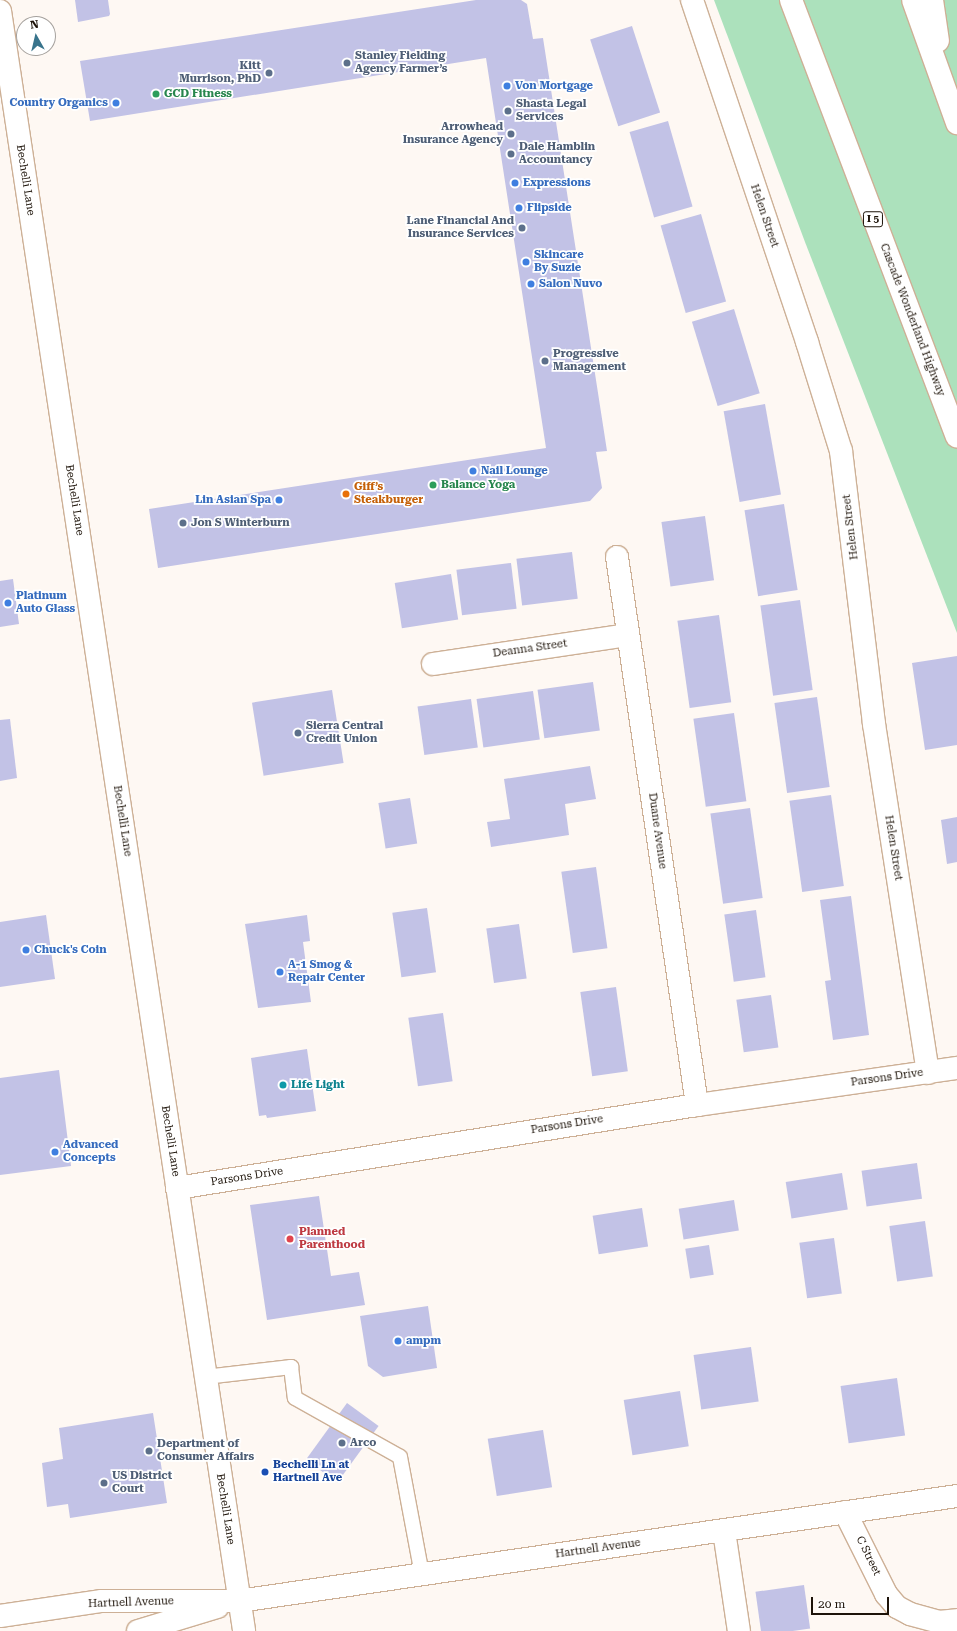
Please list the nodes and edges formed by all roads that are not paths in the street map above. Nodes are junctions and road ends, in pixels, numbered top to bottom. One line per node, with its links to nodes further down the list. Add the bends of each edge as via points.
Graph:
1 (692, 0): 14 (main road, Helen Street, via 838,439 874,724)
2 (791, 0): 9 (main road, Cascade Wonderland Highway / I 5)
3 (913, 0): 6 (main road)
4 (932, 0): 6 (main road)
5 (0, 11): 7 (main road, Bechelli Lane)
6 (947, 96): 8 (main road)
7 (7, 104): 16 (main road, Bechelli Lane)
8 (957, 123)
9 (957, 437)
10 (617, 557): 11 (main road, Duane Avenue)
11 (628, 635): 12 (main road, Deanna Street); 15 (main road, Duane Avenue)
12 (433, 664)
13 (957, 1068): 14 (main road, Parsons Drive)
14 (928, 1073): 15 (main road, Parsons Drive)
15 (697, 1105): 16 (main road, Parsons Drive)
16 (177, 1188): 17 (main road, Bechelli Lane)
17 (205, 1377): 21 (lane, via 291,1367 295,1398 400,1457); 22 (main road, Bechelli Lane)
18 (957, 1496): 19 (main road, Hartnell Avenue)
19 (845, 1512): 20 (main road, Hartnell Avenue); 24 (main road, C Street, via 886,1594 897,1606 910,1614 939,1622)
20 (724, 1531): 21 (main road, Hartnell Avenue); 27 (main road)
21 (422, 1574): 22 (main road, Hartnell Avenue)
22 (239, 1601): 23 (main road, Hartnell Avenue, via 102,1601); 25 (main road, Hartnell Avenue); 26 (main road, Bechelli Lane)
23 (0, 1616)
24 (957, 1620)
25 (138, 1631)
26 (244, 1631)
27 (739, 1631)

